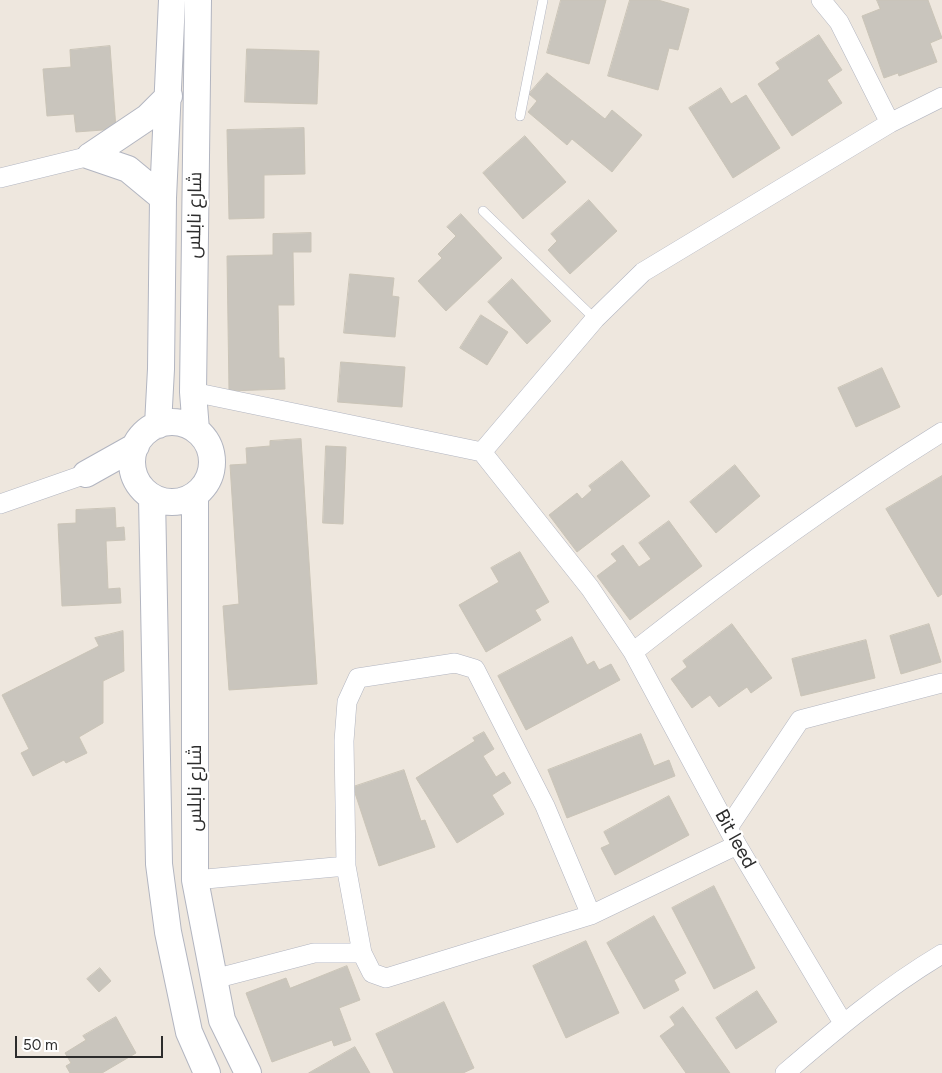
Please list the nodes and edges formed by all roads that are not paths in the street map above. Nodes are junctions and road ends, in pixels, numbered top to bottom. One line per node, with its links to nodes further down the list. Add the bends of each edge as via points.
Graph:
1 (172, 0): 5 (main road, شارع نابلس)
2 (198, 0): 14 (main road, شارع نابلس)
3 (543, 0): 7 (lane)
4 (821, 0): 8 (street, via 839,22)
5 (169, 96): 9 (main road, via 148,117); 11 (main road, شارع نابلس)
6 (942, 97): 8 (street)
7 (520, 116)
8 (890, 123): 13 (street, via 642,272)
9 (90, 156): 10 (street); 11 (main road, via 128,169)
10 (0, 178)
11 (163, 198): 15 (main road, شارع نابلس)
12 (483, 211): 13 (lane)
13 (595, 319): 19 (street)
14 (193, 392): 16 (main road, شارع نابلس); 19 (street)
15 (158, 425): 16 (main road, via 178,422); 18 (main road)
16 (196, 430): 22 (main road, via 211,450 213,463 204,487)
17 (942, 432): 24 (street, via 804,523)
18 (136, 446): 20 (main road); 21 (main road, via 132,466)
19 (482, 452): 24 (street, Bit leed, via 590,588)
20 (86, 474): 21 (main road); 23 (street)
21 (145, 490): 22 (main road, via 173,502); 35 (main road, شارع نابلس, via 159,864 168,932 189,1032)
22 (195, 495): 29 (main road, شارع نابلس)
23 (0, 504)
24 (633, 652): 26 (street, Bit leed)
25 (942, 683): 26 (street, via 800,720)
26 (728, 828): 27 (street, Bit leed)
27 (737, 845): 30 (street); 34 (street, Bit leed)
28 (346, 866): 29 (street); 30 (street, via 344,741 347,702 358,678 455,663 475,669 545,806); 31 (street)
29 (195, 880): 33 (main road, شارع نابلس)
30 (591, 915): 31 (street, via 386,978 372,973)
31 (362, 953): 33 (street, via 314,953)
32 (942, 954): 34 (street, via 908,974)
33 (214, 979): 36 (main road, شارع نابلس, via 222,1020)
34 (843, 1023): 37 (street)
35 (207, 1073)
36 (248, 1073)
37 (785, 1073)

